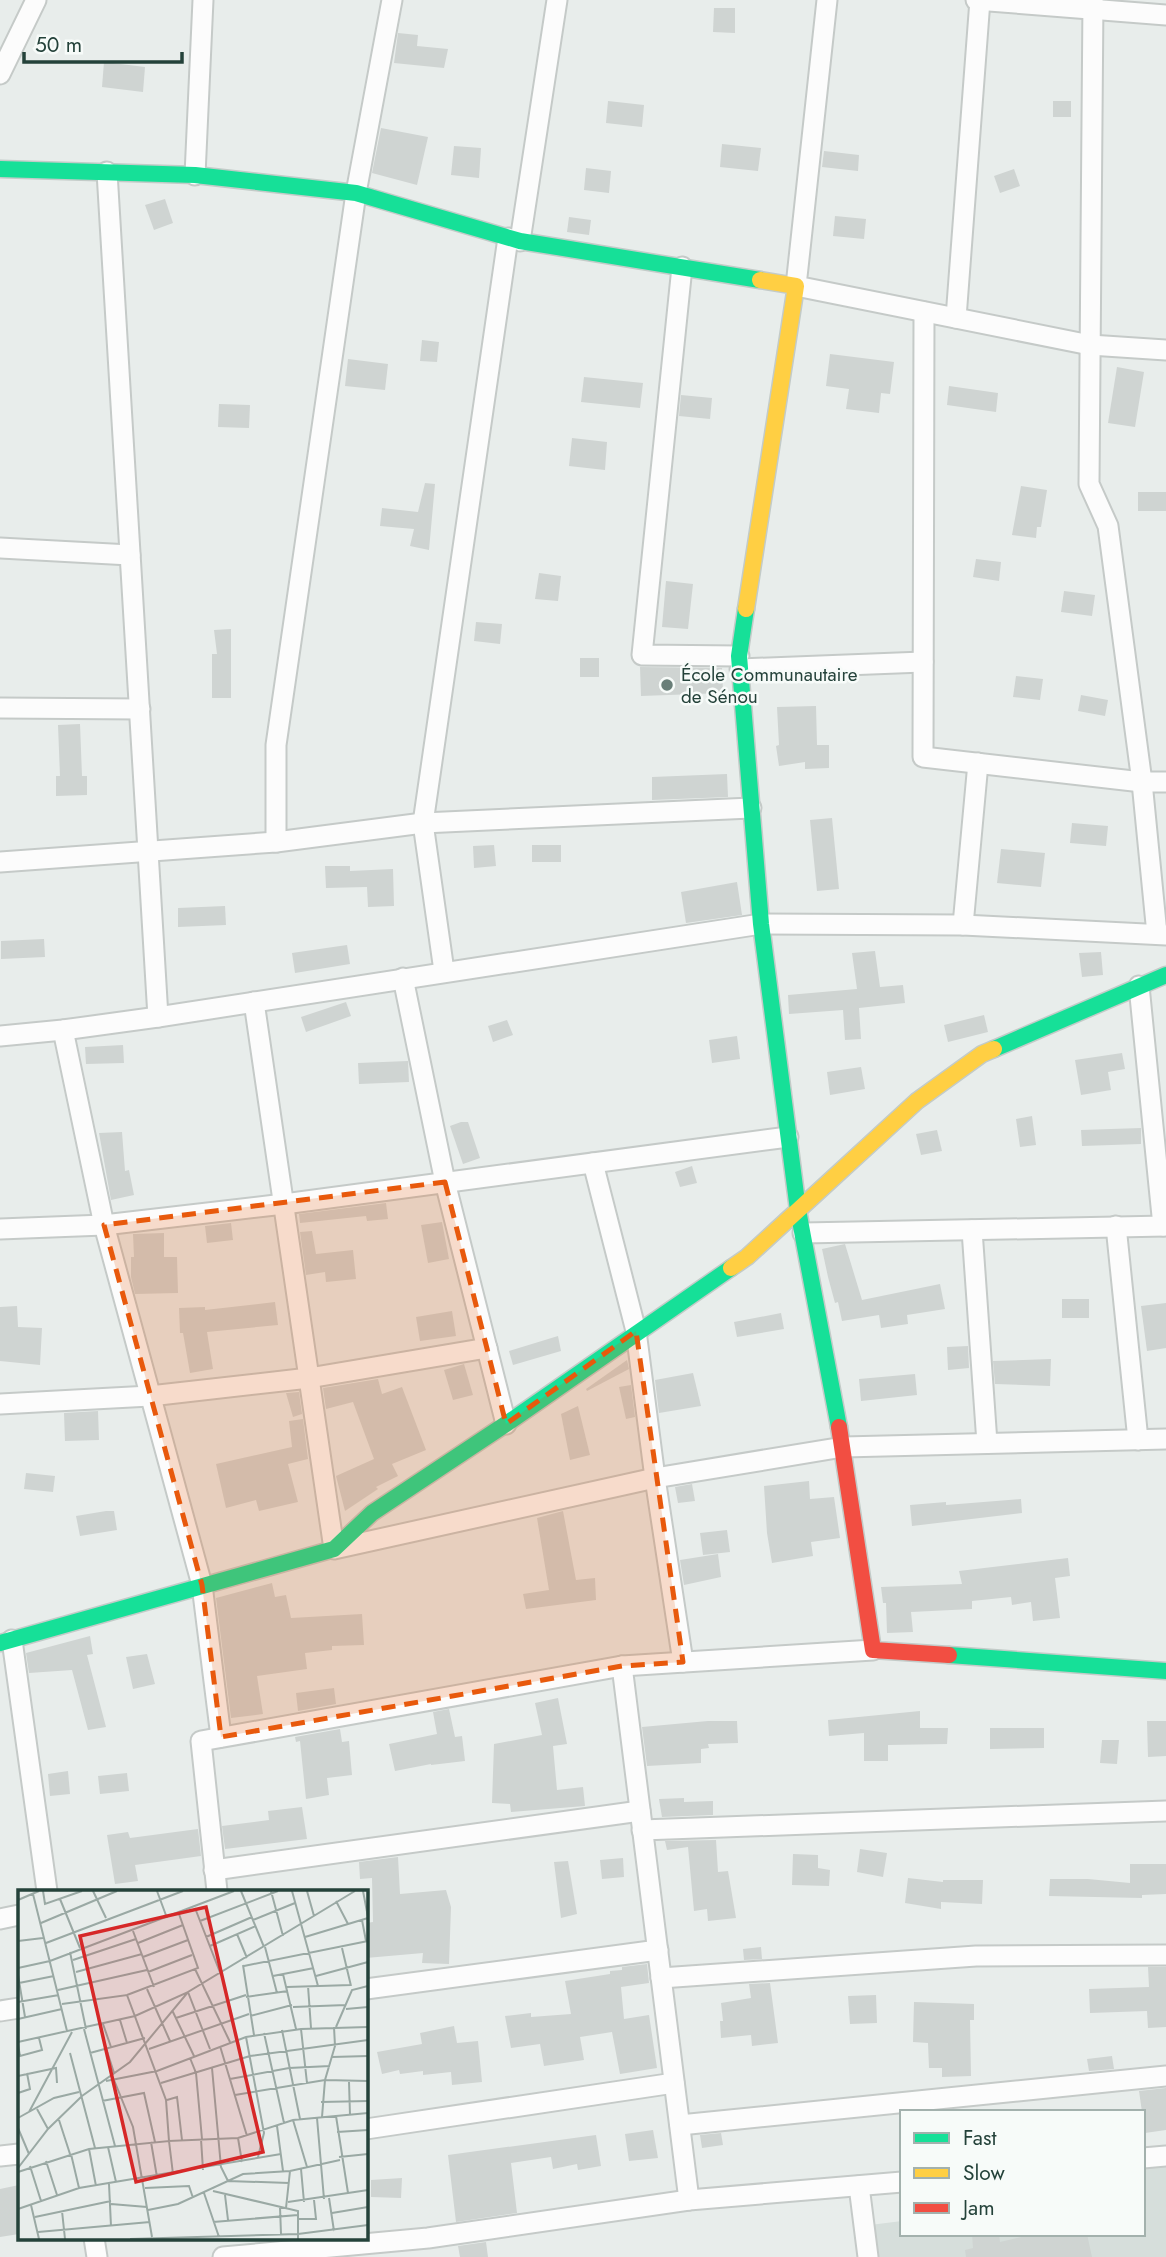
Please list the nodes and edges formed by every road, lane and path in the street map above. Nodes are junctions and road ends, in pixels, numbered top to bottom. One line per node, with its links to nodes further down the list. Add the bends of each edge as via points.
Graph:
1 (36, 0): 9 (street)
2 (203, 0): 12 (street)
3 (393, 0): 13 (street)
4 (557, 0): 14 (street)
5 (827, 0): 16 (street)
6 (978, 0): 7 (street); 18 (street)
7 (1093, 5): 8 (street); 19 (street)
8 (1166, 15)
9 (0, 74)
10 (0, 169): 11 (street)
11 (107, 173): 12 (street); 22 (street)
12 (195, 175): 13 (street)
13 (356, 193): 14 (street); 32 (street, via 276,745)
14 (514, 240): 15 (street); 31 (street)
15 (682, 267): 16 (street); 23 (street, via 642,655)
16 (796, 285): 17 (street); 23 (street)
17 (924, 312): 18 (street); 24 (street)
18 (956, 318): 19 (street)
19 (1090, 345): 20 (street); 28 (street, via 1089,484 1108,526)
20 (1166, 350)
21 (0, 548): 22 (street)
22 (130, 555): 26 (street)
23 (739, 662): 24 (street); 30 (street)
24 (923, 662): 27 (street, via 923,757)
25 (0, 708): 26 (street)
26 (140, 709): 33 (street)
27 (978, 763): 28 (street); 36 (street)
28 (1142, 782): 29 (street); 37 (street)
29 (1166, 782)
30 (751, 807): 31 (street); 35 (street)
31 (423, 823): 32 (street); 38 (street)
32 (276, 842): 33 (street)
33 (148, 850): 34 (street); 43 (street)
34 (0, 862)
35 (761, 924): 36 (street); 38 (street); 46 (street)
36 (963, 925): 37 (street)
37 (1161, 935)
38 (444, 971): 40 (street)
39 (1166, 975): 41 (street)
40 (403, 978): 42 (street); 48 (street)
41 (1139, 986): 50 (street, via 982,1054 916,1101); 53 (street)
42 (254, 1002): 43 (street); 49 (street)
43 (158, 1017): 44 (street)
44 (63, 1030): 45 (street); 51 (street)
45 (0, 1036)
46 (788, 1137): 47 (street); 50 (street)
47 (593, 1163): 48 (street); 57 (street)
48 (445, 1182): 49 (street); 58 (street)
49 (284, 1204): 51 (street); 59 (street)
50 (798, 1210): 56 (street); 57 (street, via 747,1256)
51 (104, 1224): 54 (street); 60 (street)
52 (1116, 1226): 53 (street); 55 (street); 64 (street)
53 (1165, 1226)
54 (0, 1229)
55 (972, 1230): 56 (street); 65 (street)
56 (803, 1233): 66 (street)
57 (636, 1331): 62 (street); 67 (street)
58 (486, 1348): 59 (street); 62 (street)
59 (309, 1378): 60 (street); 68 (street)
60 (150, 1396): 61 (street); 69 (street)
61 (0, 1404)
62 (506, 1424): 68 (street, via 372,1513)
63 (1166, 1439): 64 (street)
64 (1138, 1440): 65 (street)
65 (987, 1443): 66 (street)
66 (843, 1447): 67 (street); 71 (street)
67 (655, 1478): 68 (street); 72 (street)
68 (334, 1549): 69 (street)
69 (202, 1584): 70 (street); 75 (street)
70 (6, 1642): 79 (street)
71 (873, 1650): 72 (street); 74 (street)
72 (683, 1662): 73 (street)
73 (622, 1666): 75 (street); 77 (street)
74 (1166, 1671)
75 (221, 1737): 78 (street, via 201,1741)
76 (1166, 1811): 77 (street)
77 (641, 1820): 78 (street); 83 (street)
78 (214, 1870): 80 (street)
79 (47, 1890)
80 (217, 1890)
81 (18, 1916): 82 (street)
82 (0, 1919)
83 (658, 1950): 85 (street); 86 (street)
84 (1166, 1955): 85 (street, via 976,1956)
85 (661, 1978): 90 (street)
86 (368, 1989)
87 (18, 2008): 88 (street)
88 (0, 2011)
89 (1166, 2076): 91 (street)
90 (674, 2083): 91 (street); 92 (street)
91 (680, 2125): 99 (street)
92 (368, 2129)
93 (18, 2154): 94 (street)
94 (0, 2156)
95 (1166, 2156): 96 (street)
96 (1145, 2158)
97 (900, 2182): 98 (street)
98 (859, 2186): 99 (street); 103 (street)
99 (689, 2200): 101 (street)
100 (253, 2245): 101 (street); 102 (street)
101 (367, 2250)
102 (223, 2257)
103 (868, 2257)

